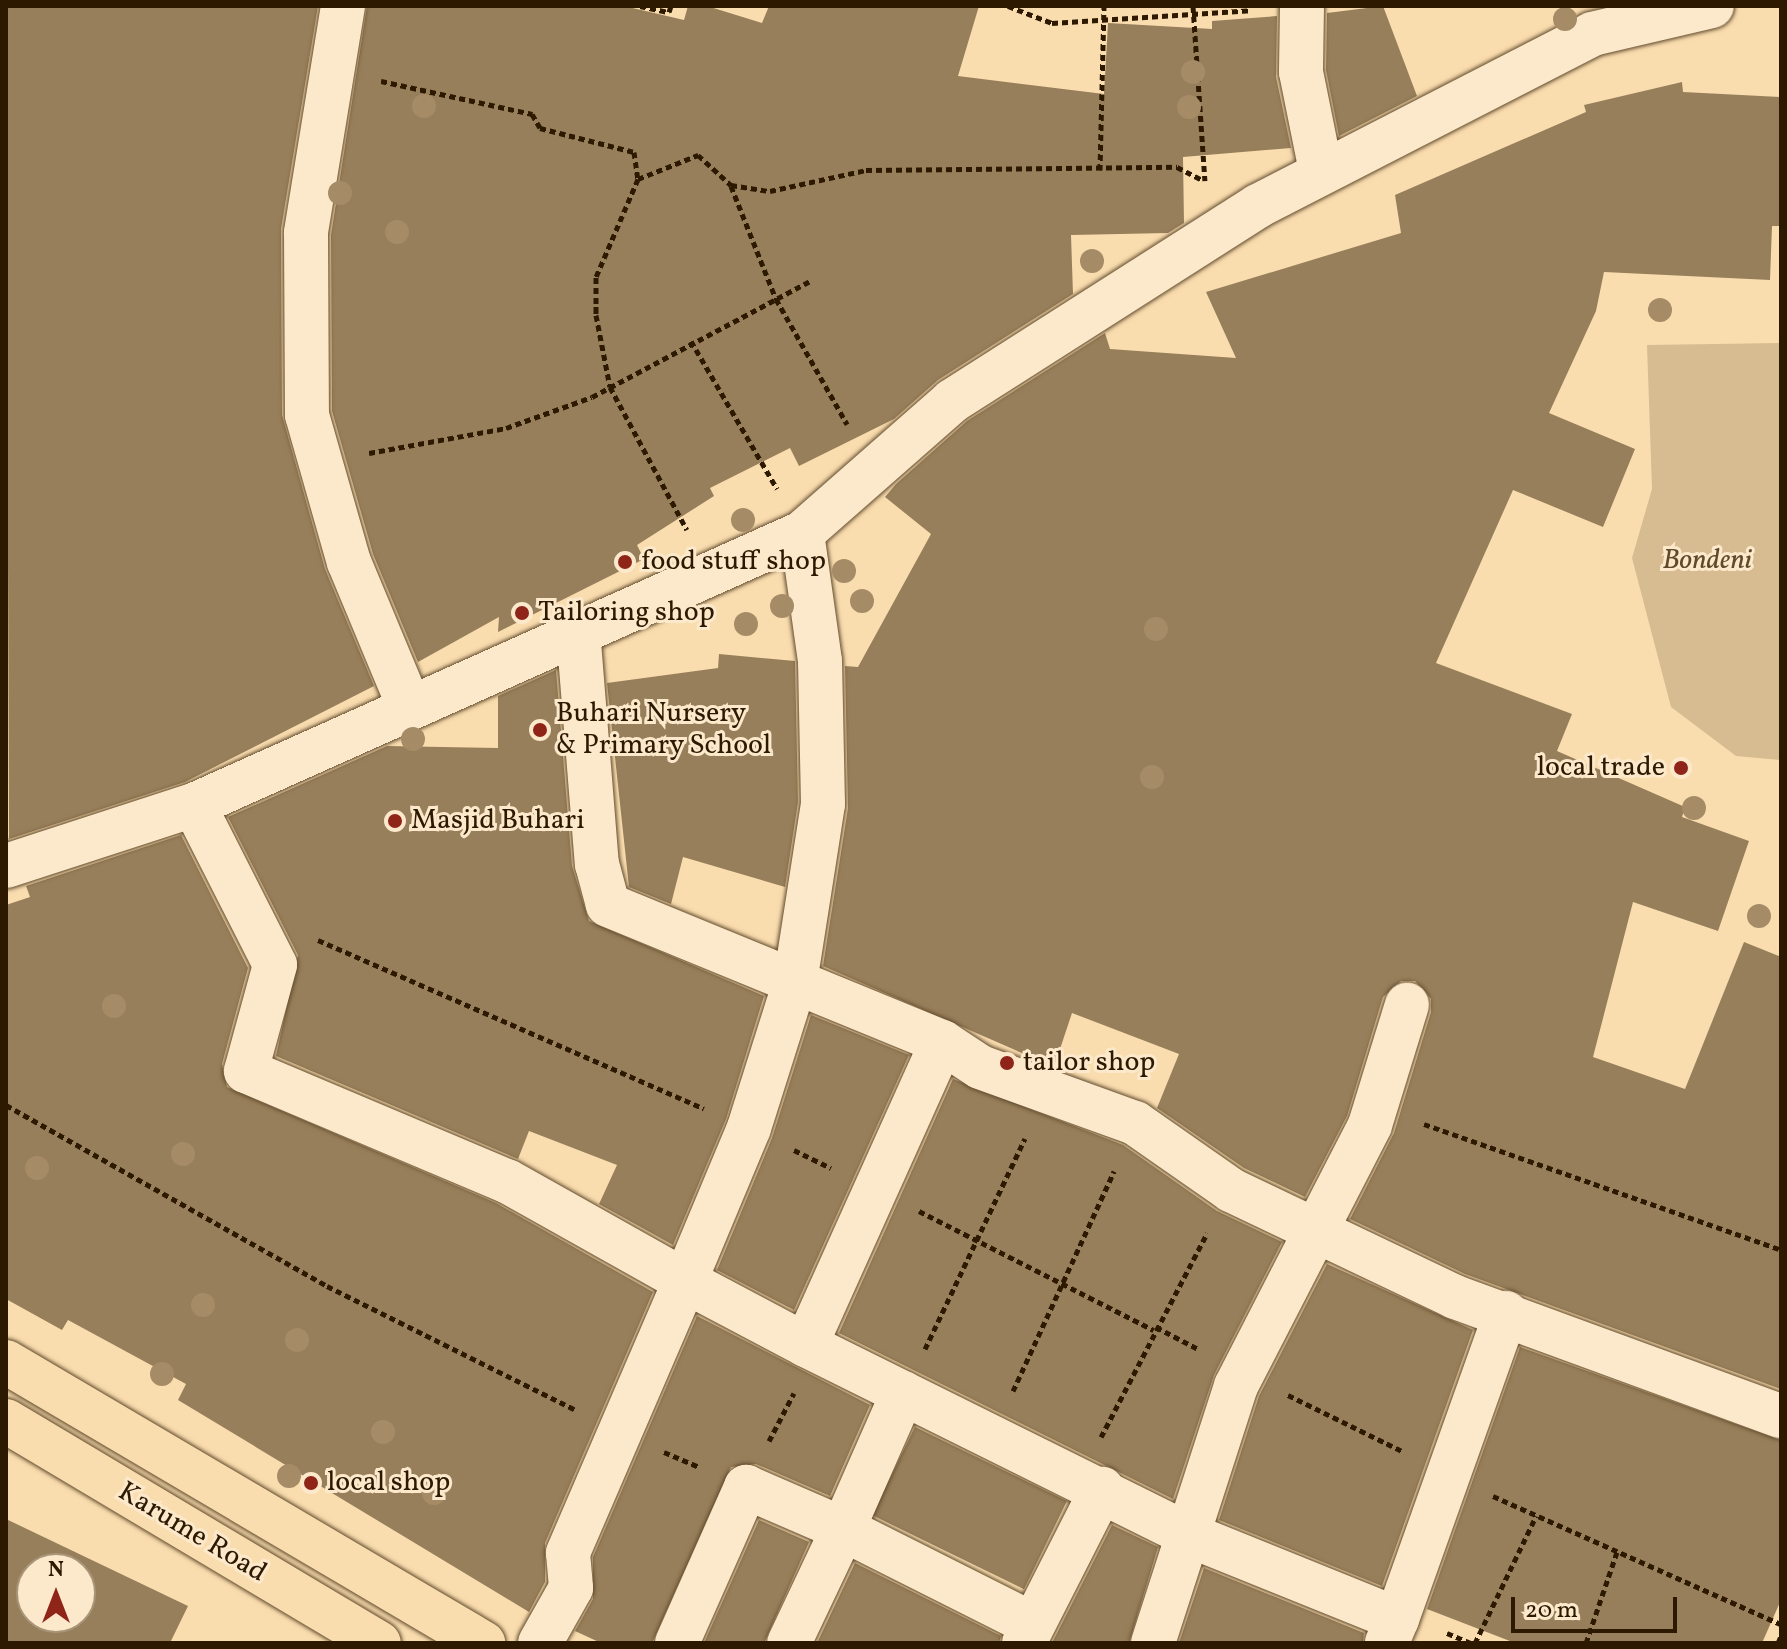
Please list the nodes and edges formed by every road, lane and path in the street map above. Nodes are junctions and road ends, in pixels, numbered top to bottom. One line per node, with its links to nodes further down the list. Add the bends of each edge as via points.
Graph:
1 (343, 6): 10 (street)
2 (640, 6): 3 (path, via 669,12)
3 (671, 6)
4 (1008, 6): 9 (path, via 1052,23)
5 (1104, 6): 9 (path)
6 (1302, 6): 8 (path); 12 (street, via 1301,72)
7 (1712, 6): 12 (street, via 1592,34)
8 (1193, 10): 9 (path); 14 (path)
9 (1104, 20): 11 (path)
10 (333, 68): 13 (path, via 532,114 540,128 634,152); 21 (street, via 306,233 307,415)
11 (1100, 170): 14 (path, via 1177,167); 15 (path, via 866,170 770,191)
12 (1321, 171): 16 (street)
13 (638, 179): 15 (path, via 698,155); 20 (path, via 596,277)
14 (1205, 181): 16 (path)
15 (731, 185): 18 (path)
16 (1258, 206): 22 (street, via 952,401)
17 (810, 281): 18 (path)
18 (776, 299): 19 (path); 22 (path)
19 (691, 341): 20 (path); 23 (path)
20 (610, 387): 21 (path, via 506,428); 24 (path)
21 (321, 462): 26 (street, via 349,562)
22 (872, 468): 23 (street)
23 (802, 533): 24 (street); 29 (street, via 820,661 823,804)
24 (711, 573): 25 (street)
25 (578, 630): 26 (street); 29 (street, via 597,864 608,905)
26 (408, 704): 27 (street)
27 (194, 805): 28 (street); 39 (street, via 275,965 246,1071 507,1181)
28 (6, 866)
29 (795, 982): 31 (street); 39 (street, via 749,1128)
30 (1407, 1005): 33 (street)
31 (942, 1042): 32 (street, via 980,1067); 42 (street)
32 (1046, 1090): 35 (street); 45 (path)
33 (1371, 1103): 37 (street, via 1370,1125); 38 (path, via 1567,1180)
34 (6, 1105): 48 (path, via 327,1286)
35 (1135, 1123): 36 (street); 49 (path)
36 (1231, 1190): 37 (street); 41 (path)
37 (1319, 1235): 40 (street); 44 (street)
38 (1781, 1250)
39 (685, 1281): 42 (street); 48 (street)
40 (1506, 1313): 46 (street); 50 (street)
41 (1156, 1327): 44 (path); 51 (path)
42 (811, 1348): 45 (street); 52 (path)
43 (6, 1362): 62 (main road)
44 (1244, 1373): 50 (path); 55 (street)
45 (903, 1393): 49 (street); 54 (street)
46 (1781, 1416)
47 (6, 1421): 61 (main road, Karume Road)
48 (618, 1432): 52 (path); 63 (street, via 568,1553 571,1588)
49 (992, 1435): 51 (street)
50 (1444, 1472): 53 (path); 58 (street)
51 (1092, 1484): 55 (street); 59 (street)
52 (746, 1487): 54 (street); 64 (street)
53 (1536, 1516): 56 (path); 67 (path)
54 (843, 1529): 59 (street); 65 (street)
55 (1189, 1535): 58 (street); 66 (street)
56 (1617, 1552): 57 (path); 68 (path)
57 (1781, 1624)
58 (1392, 1631)
59 (1028, 1634)
60 (1781, 1636): 69 (path)
61 (379, 1643)
62 (483, 1643)
63 (540, 1643)
64 (677, 1643)
65 (789, 1643)
66 (1153, 1643)
67 (1475, 1643)
68 (1586, 1643)
69 (1778, 1643)

